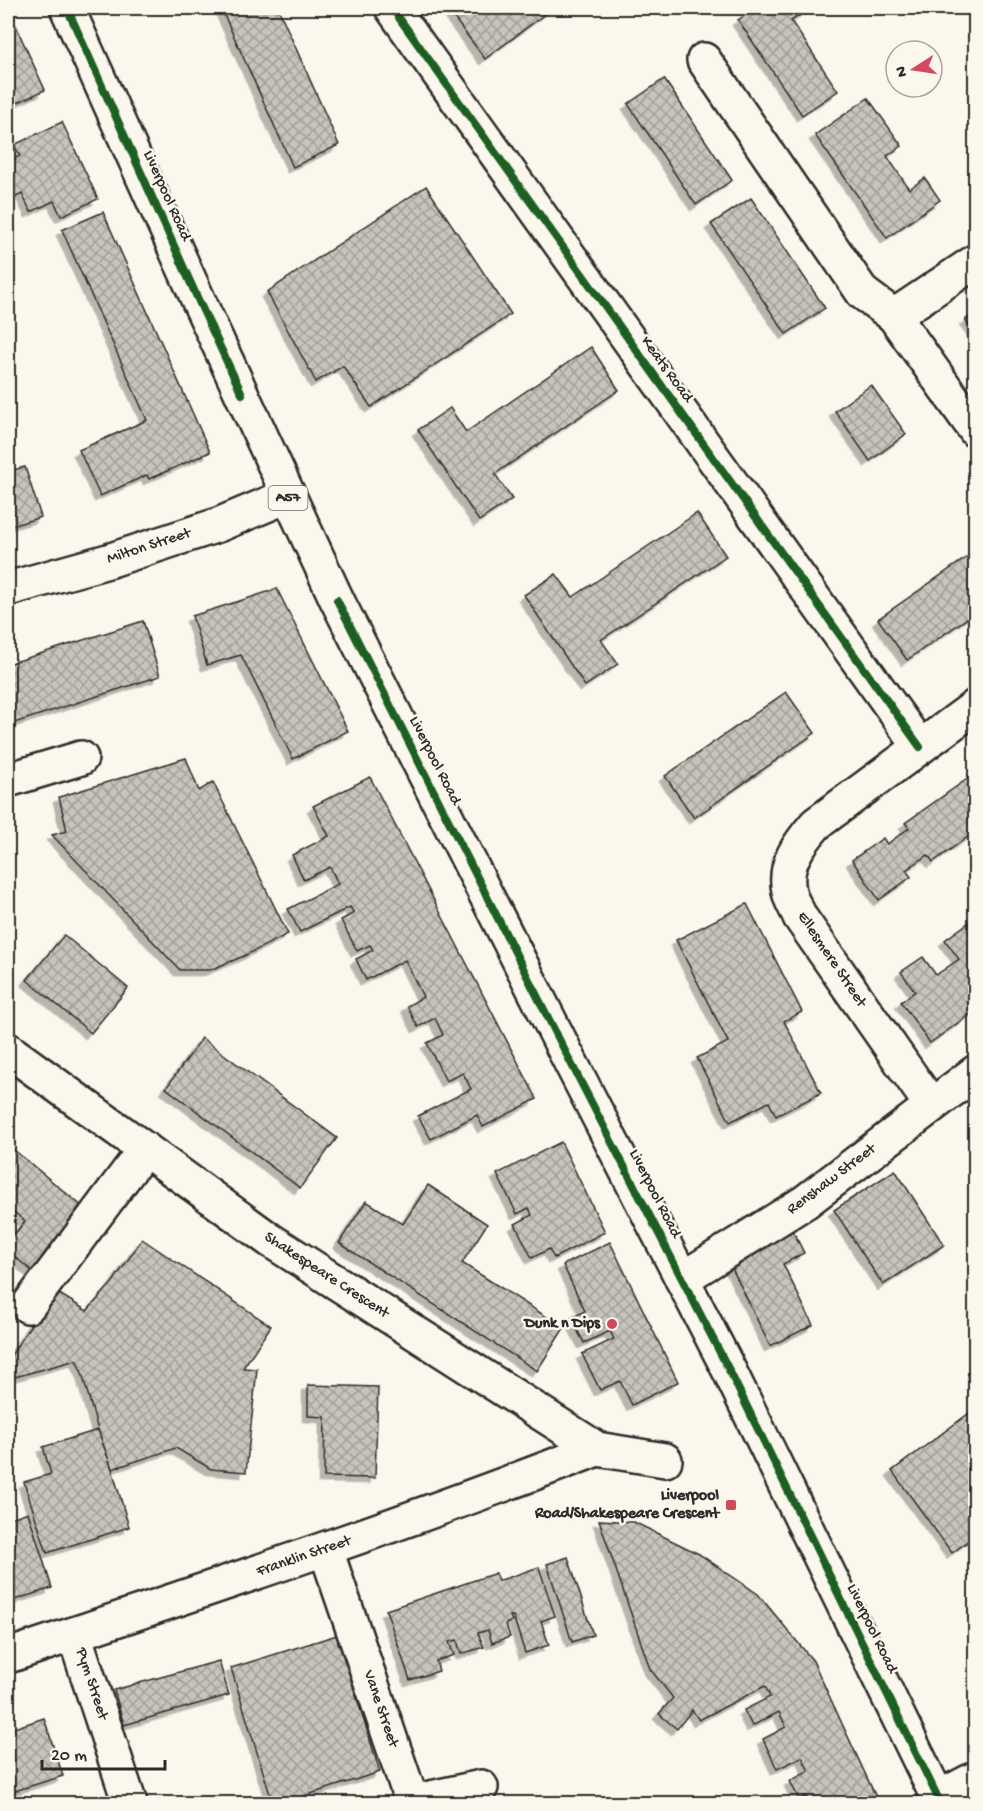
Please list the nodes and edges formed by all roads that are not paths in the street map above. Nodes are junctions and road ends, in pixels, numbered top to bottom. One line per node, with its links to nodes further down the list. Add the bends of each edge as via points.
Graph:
1 (67, 8): 7 (street, Liverpool Road / A57)
2 (392, 8): 10 (street, Keats Road)
3 (704, 60): 5 (street, via 863,293)
4 (975, 261): 5 (street)
5 (894, 316): 6 (street)
6 (975, 431)
7 (288, 496): 8 (street, Milton Street, via 218,525); 17 (street, Liverpool Road / A57, via 351,628)
8 (8, 589)
9 (975, 706): 10 (street, Ellesmere Street)
10 (920, 747): 15 (street, Ellesmere Street, via 816,824 797,846 788,867 789,892 800,917)
11 (81, 758): 12 (street)
12 (8, 780)
13 (8, 1050): 16 (street, Shakespeare Crescent)
14 (975, 1072): 15 (street, Renshaw Street)
15 (931, 1104): 17 (street, Renshaw Street, via 805,1202)
16 (145, 1149): 18 (street); 19 (street, Shakespeare Crescent, via 270,1240)
17 (682, 1279): 26 (street, Liverpool Road / A57)
18 (28, 1306)
19 (597, 1449): 20 (street, Shakespeare Crescent); 21 (street, Franklin Street)
20 (665, 1460)
21 (326, 1550): 22 (street, Franklin Street); 25 (street, Vane Street, via 412,1802)
22 (74, 1634): 23 (street, Franklin Street); 27 (street, Pym Street)
23 (8, 1656)
24 (975, 1778): 26 (street)
25 (481, 1787)
26 (940, 1801)
27 (130, 1803)

